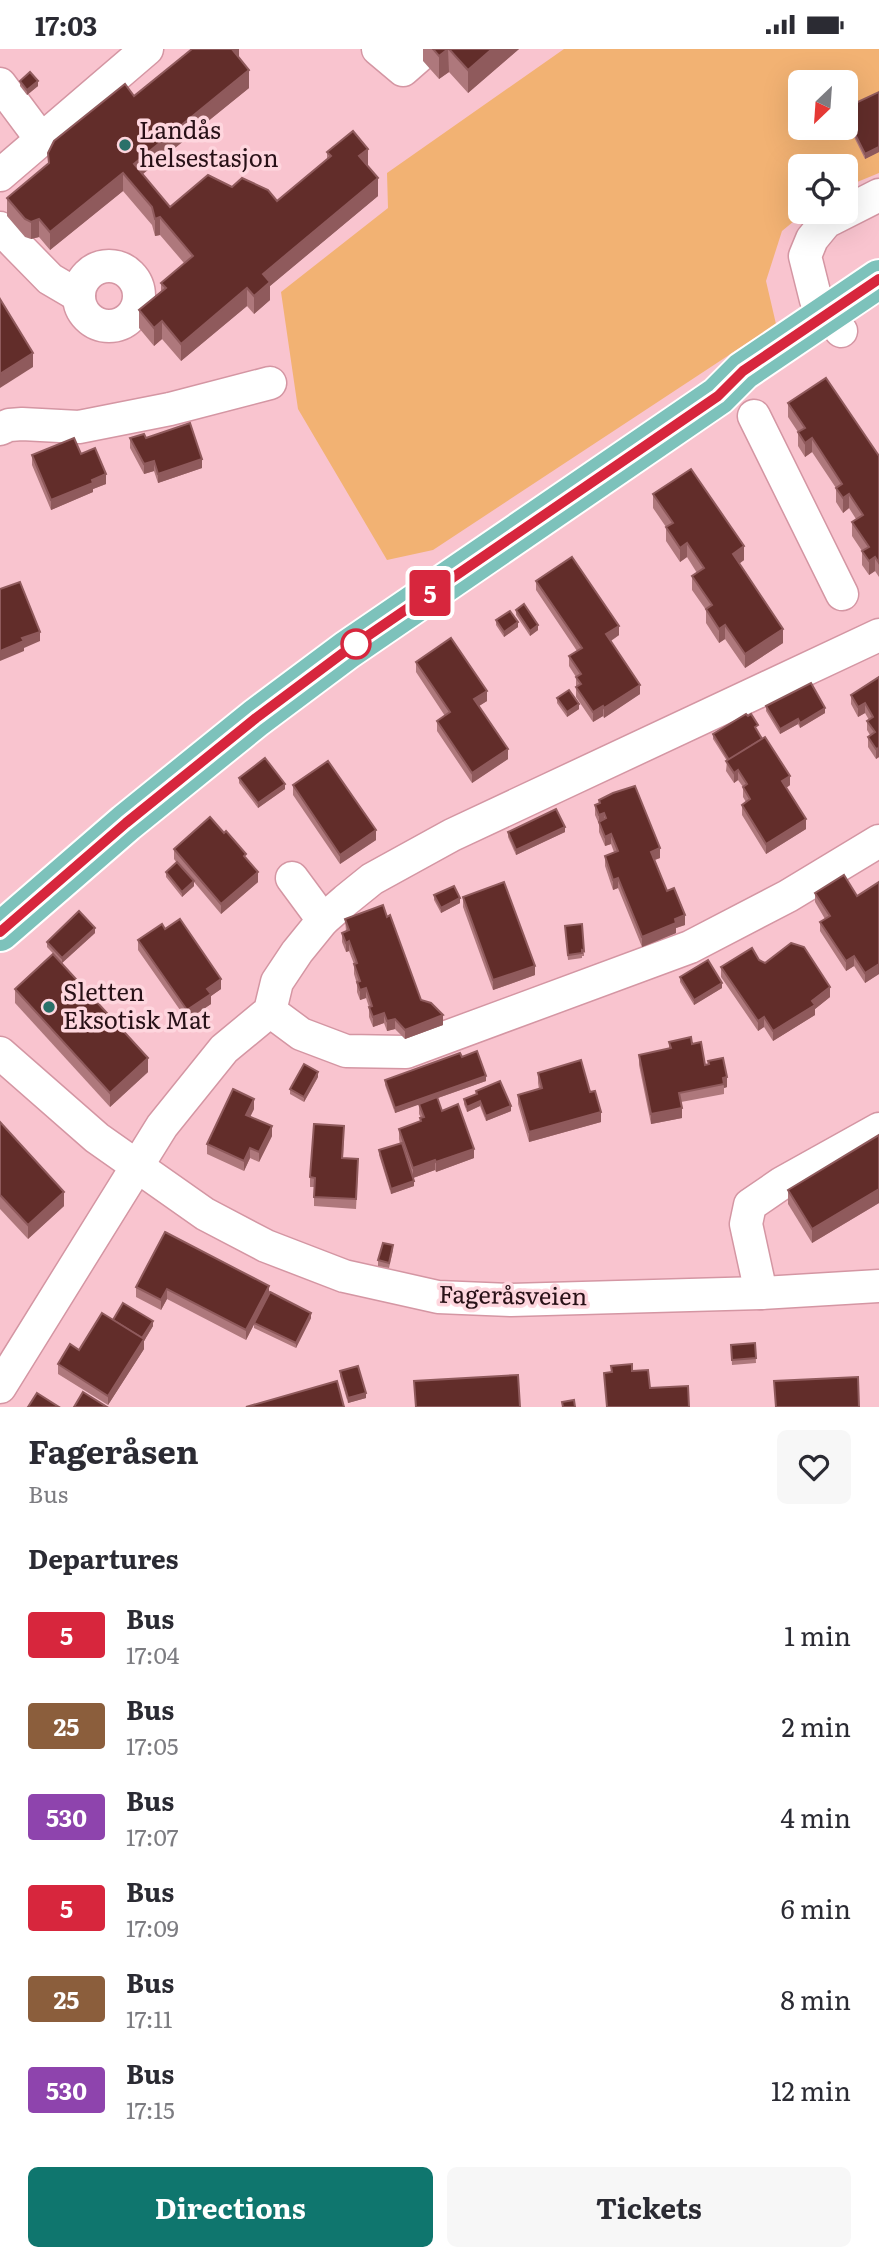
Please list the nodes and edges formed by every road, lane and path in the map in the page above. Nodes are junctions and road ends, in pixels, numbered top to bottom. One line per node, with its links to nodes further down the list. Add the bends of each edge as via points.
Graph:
1 (147, 49): 5 (street)
2 (378, 49): 3 (street, via 403,69)
3 (427, 49)
4 (0, 84): 5 (street)
5 (41, 139): 6 (street)
6 (0, 175)
7 (879, 195): 12 (street, via 826,222 805,256 816,300)
8 (0, 228): 10 (street, via 50,279)
9 (879, 279): 12 (main road)
10 (79, 296)
11 (879, 306): 12 (main road)
12 (834, 322): 21 (main road, via 743,371 718,396 347,650 126,823)
13 (271, 383): 15 (street, via 79,427 22,423)
14 (754, 416): 16 (street)
15 (0, 429)
16 (842, 594)
17 (879, 635): 20 (street, via 452,835 372,879)
18 (879, 841): 22 (street, via 690,947 406,1052 346,1051 301,1034)
19 (292, 878): 20 (street)
20 (323, 920): 22 (street, via 277,982)
21 (0, 932)
22 (270, 1011): 25 (street, via 225,1049 162,1126)
23 (0, 1053): 25 (street, Fageråsveien)
24 (879, 1129): 27 (street, via 750,1205 746,1224)
25 (137, 1168): 27 (street, Fageråsveien, via 205,1215 266,1246 344,1276 438,1297 511,1300); 28 (street)
26 (879, 1286): 27 (street, Fageråsveien)
27 (761, 1293)
28 (0, 1387)

